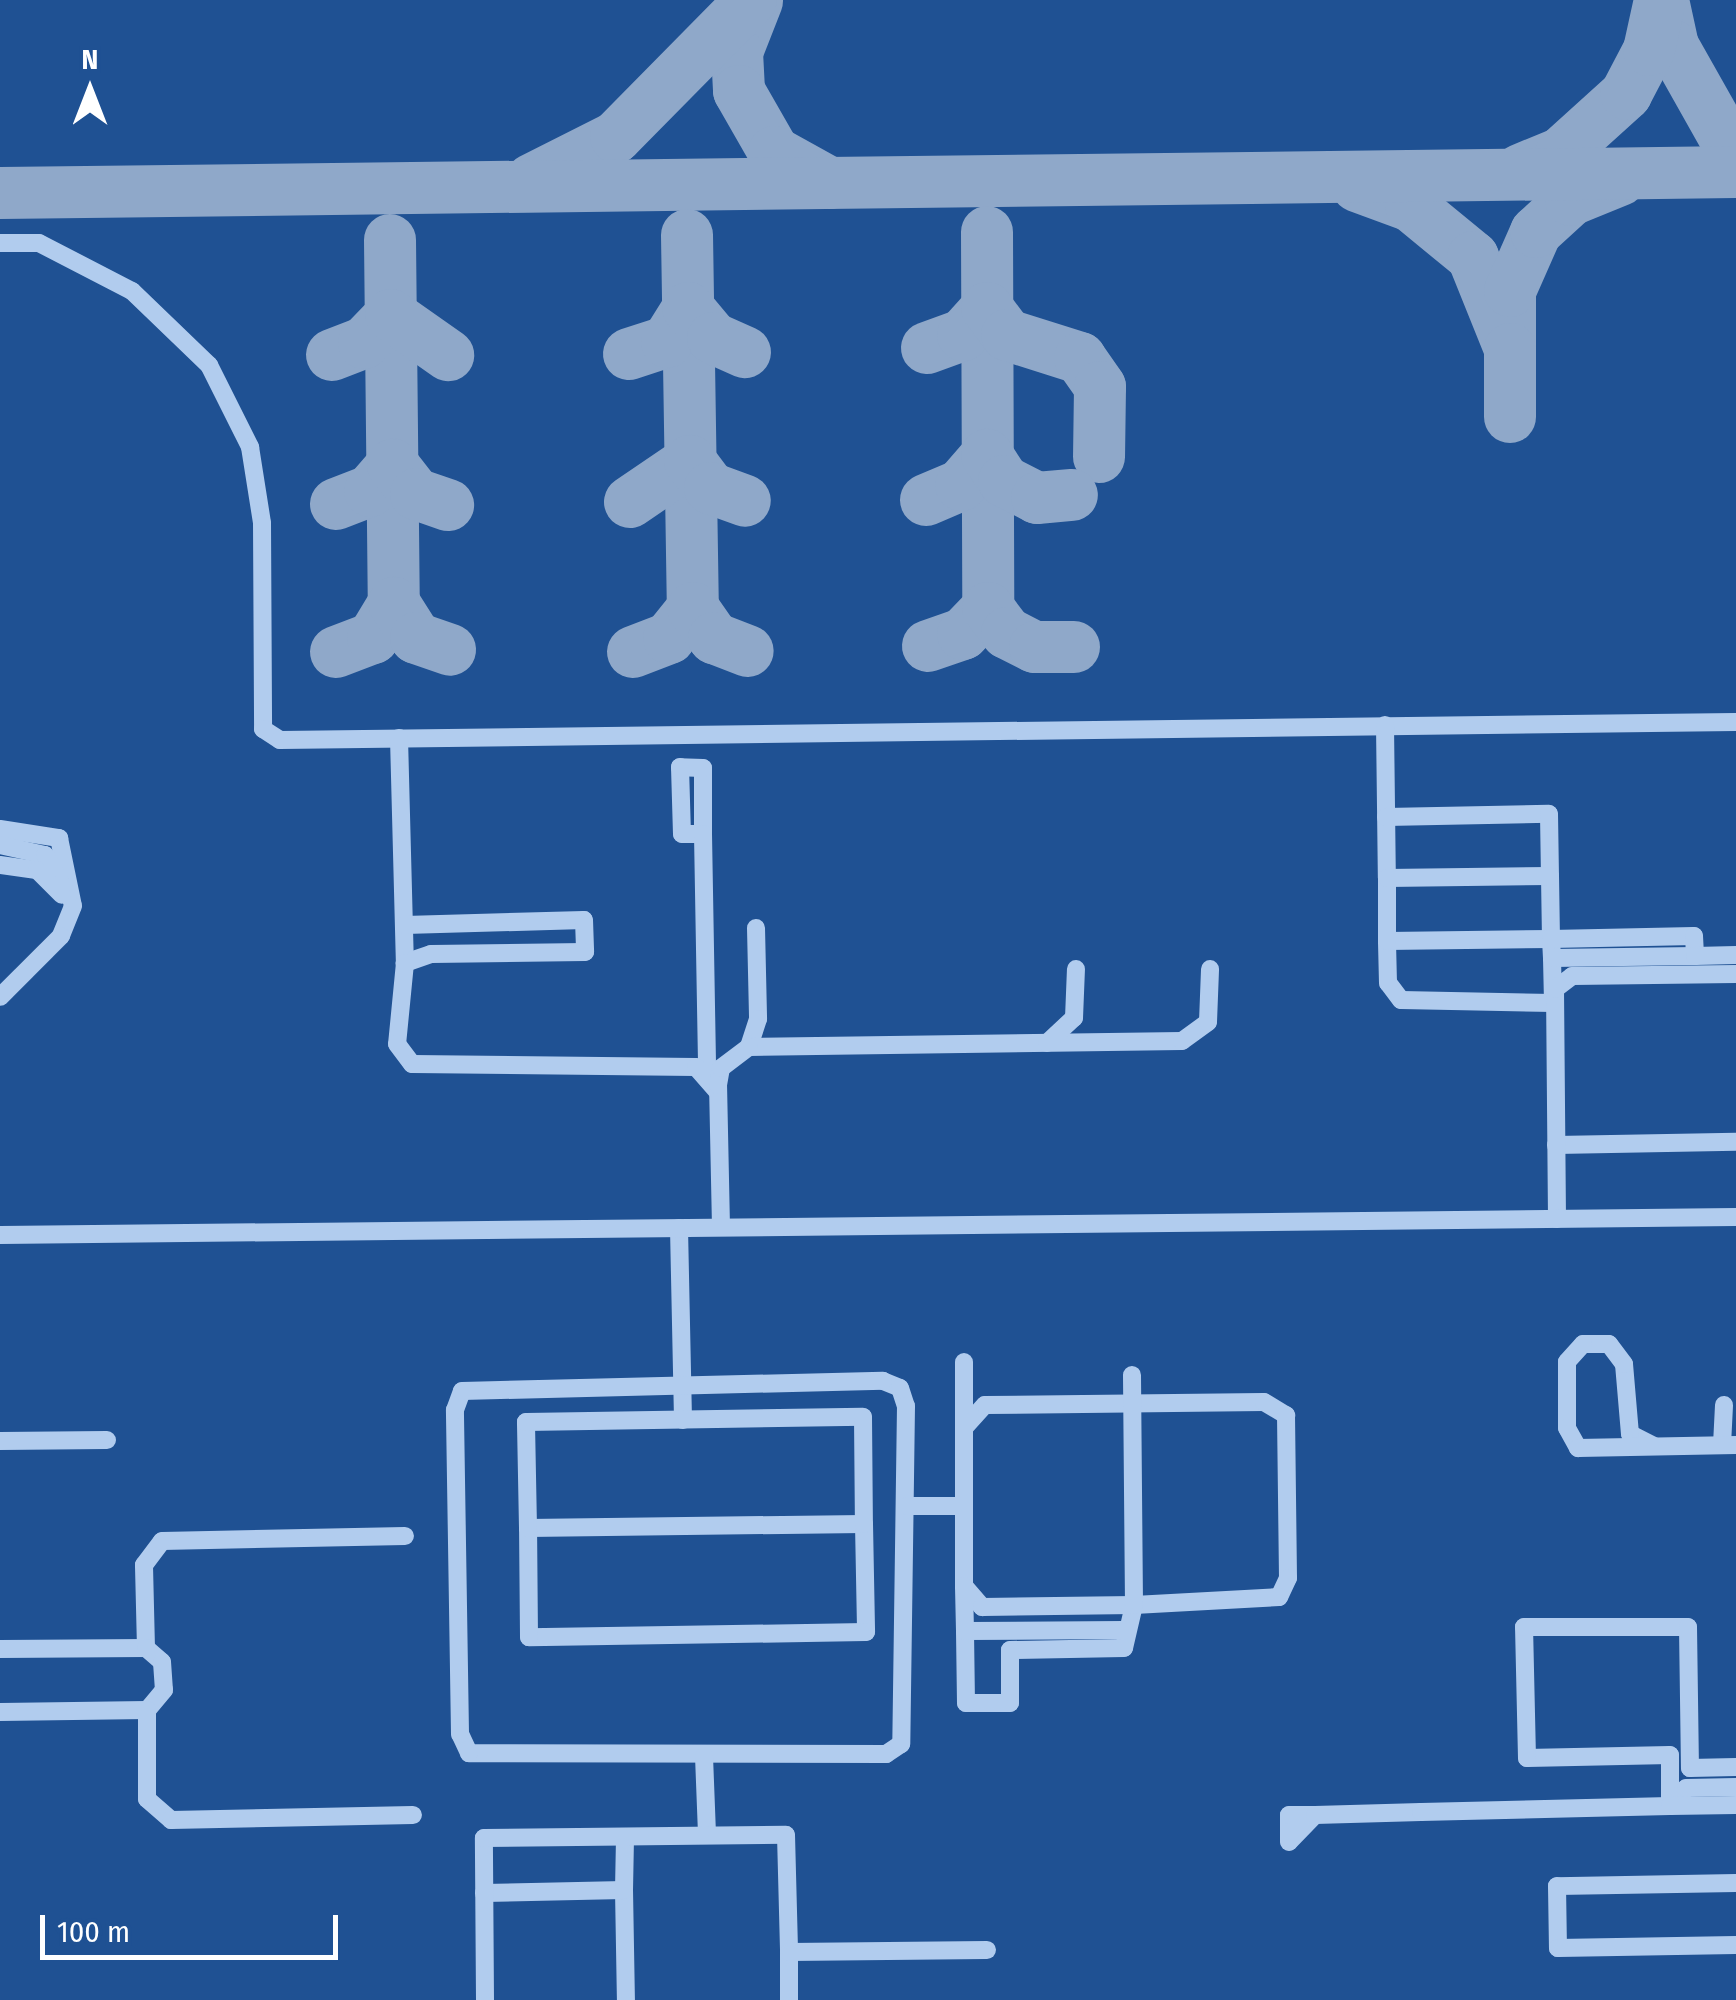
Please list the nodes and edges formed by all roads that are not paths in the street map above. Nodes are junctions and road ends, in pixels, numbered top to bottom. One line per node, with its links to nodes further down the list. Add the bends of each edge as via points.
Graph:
1 (0, 243): 4 (lane, via 39,242 132,291 209,364 250,446 262,523 263,729 280,740)
2 (1736, 722): 3 (lane)
3 (1385, 725): 4 (lane); 5 (lane)
4 (399, 738): 13 (lane)
5 (1386, 817): 10 (lane, via 1549,814); 11 (lane)
6 (0, 829): 12 (lane, via 59,838)
7 (703, 834): 25 (lane)
8 (0, 845): 12 (lane, via 45,854)
9 (0, 864): 12 (lane, via 37,870)
10 (1550, 876): 11 (lane); 16 (lane)
11 (1387, 878): 15 (lane)
12 (73, 906): 22 (lane, via 60,936)
13 (405, 925): 18 (lane); 18 (lane, via 584,920 585,952 431,954)
14 (756, 928): 26 (lane, via 758,1019)
15 (1388, 941): 16 (lane); 23 (lane, via 1388,984 1400,1000)
16 (1552, 948): 17 (lane, via 1694,936 1695,956); 23 (lane)
17 (1736, 955)
18 (405, 963): 27 (lane, via 398,1044 412,1064)
19 (1076, 969): 24 (lane, via 1074,1018)
20 (1210, 969): 24 (lane, via 1211,1007 1197,1035)
21 (1736, 974): 23 (lane, via 1572,976)
22 (0, 997)
23 (1553, 1003): 30 (lane)
24 (1047, 1043): 26 (lane)
25 (707, 1046): 26 (lane); 27 (lane)
26 (749, 1047): 28 (lane, via 721,1068)
27 (708, 1074): 28 (lane)
28 (718, 1092): 34 (lane)
29 (1736, 1142): 30 (lane)
30 (1556, 1145): 32 (lane)
31 (1736, 1216): 32 (lane)
32 (1557, 1218): 34 (lane)
33 (679, 1228): 34 (lane); 35 (lane); 38 (lane)
34 (721, 1228)
35 (0, 1235)
36 (964, 1362): 42 (lane)
37 (1132, 1374): 39 (lane)
38 (682, 1383): 41 (lane); 47 (lane, via 900,1388); 60 (lane, via 462,1391 455,1410 460,1734 469,1753 488,1759)
39 (1134, 1403): 42 (lane, via 985,1404); 53 (lane); 53 (lane, via 1264,1402 1289,1427 1288,1578 1279,1598)
40 (1724, 1405): 45 (lane)
41 (683, 1420): 49 (lane, via 862,1417); 50 (lane, via 526,1422)
42 (964, 1428): 48 (lane)
43 (0, 1440): 44 (lane)
44 (106, 1440)
45 (1729, 1445): 46 (lane)
46 (1654, 1446): 46 (lane, via 1630,1434 1624,1364 1609,1344 1583,1344 1567,1362 1567,1428 1578,1448)
47 (907, 1506): 48 (lane); 60 (lane, via 901,1744 886,1754)
48 (964, 1506): 52 (lane)
49 (864, 1524): 50 (lane); 50 (lane, via 866,1632 529,1637)
50 (528, 1528)
51 (405, 1536): 56 (lane, via 162,1541 144,1566)
52 (964, 1586): 53 (lane, via 982,1607); 55 (lane)
53 (1134, 1605): 54 (lane)
54 (1124, 1630): 55 (lane); 55 (lane, via 1124,1648 1010,1650 1010,1702 966,1702)
55 (965, 1631)
56 (146, 1648): 57 (lane); 58 (lane, via 162,1662 164,1690)
57 (0, 1650)
58 (147, 1710): 59 (lane); 65 (lane, via 147,1798 158,1815)
59 (0, 1712)
60 (704, 1756): 67 (lane)
61 (1736, 1767): 64 (lane, via 1690,1768 1688,1627 1524,1628 1527,1758 1670,1755)
62 (1736, 1787): 64 (lane, via 1686,1788)
63 (1736, 1805): 64 (lane)
64 (1670, 1806): 66 (lane)
65 (413, 1815)
66 (1315, 1815)
67 (708, 1836): 68 (lane); 74 (lane, via 786,1836)
68 (625, 1838): 70 (lane); 71 (lane, via 484,1838)
69 (1736, 1883): 72 (lane, via 1557,1886 1558,1948)
70 (624, 1890): 71 (lane); 76 (lane)
71 (484, 1893): 75 (lane)
72 (1736, 1945)
73 (987, 1950): 74 (lane)
74 (789, 1952): 77 (lane)
75 (485, 2000)
76 (626, 2000)
77 (790, 2000)

